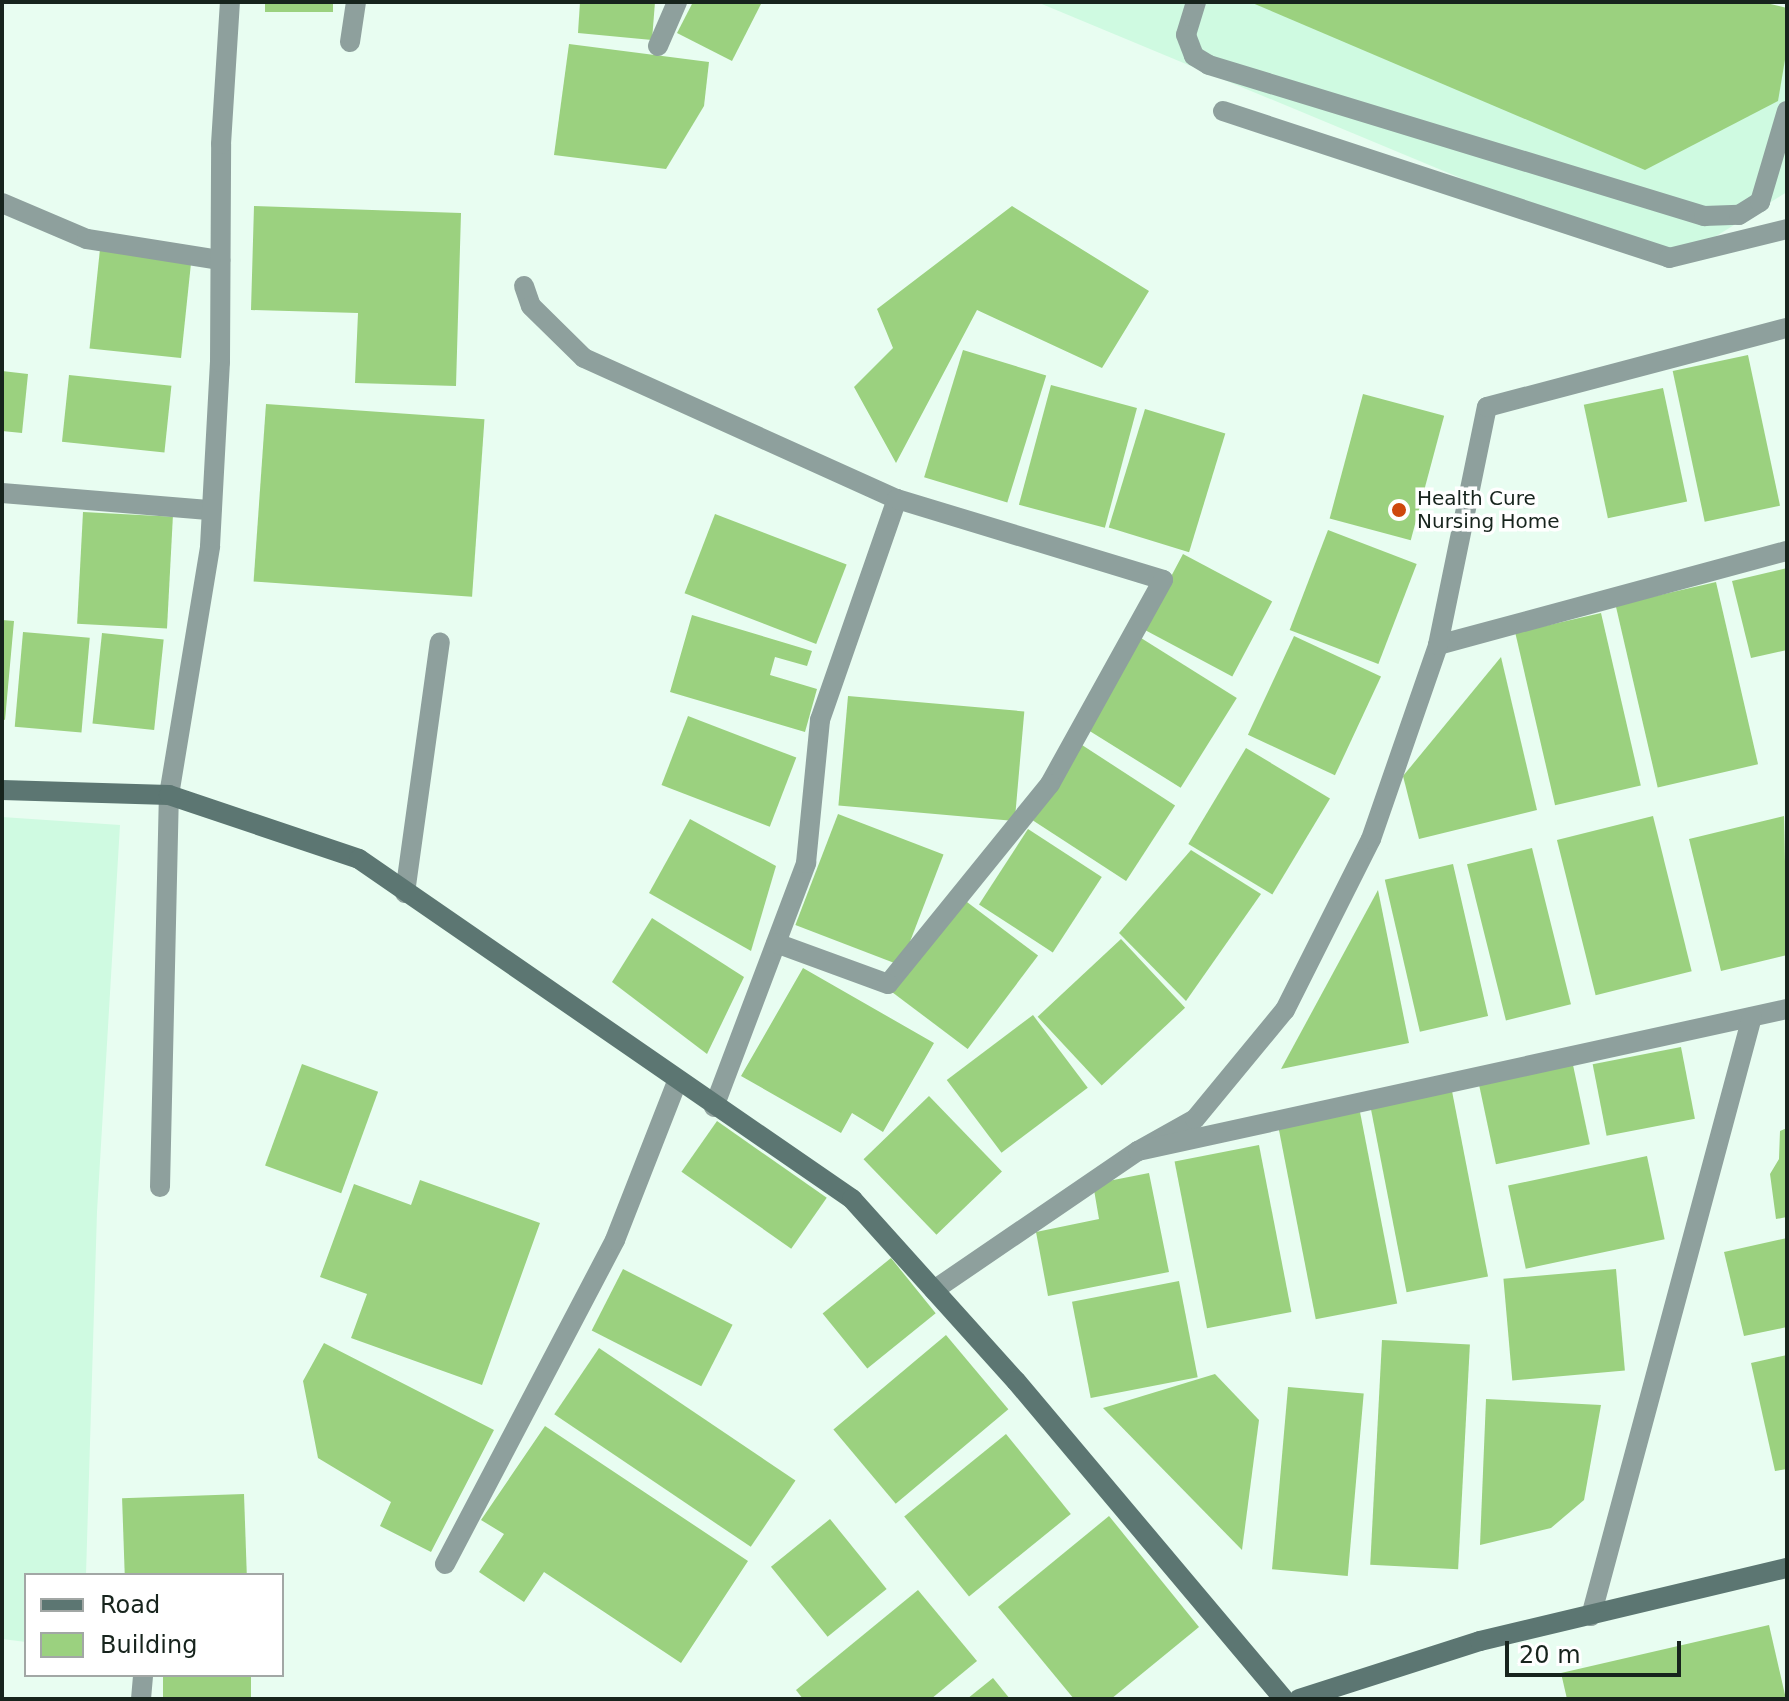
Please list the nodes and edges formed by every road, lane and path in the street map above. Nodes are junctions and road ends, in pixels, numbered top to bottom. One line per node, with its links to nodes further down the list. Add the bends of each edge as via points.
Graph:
1 (230, 2): 11 (street)
2 (356, 2): 5 (street)
3 (677, 2): 6 (street)
4 (1196, 2): 8 (street, via 1186,35 1194,56 1209,65 1704,216 1739,215 1760,202)
5 (350, 42)
6 (658, 46)
7 (1223, 111): 10 (street, via 1669,258)
8 (1787, 111)
9 (2, 203): 11 (street, via 87,239)
10 (1787, 229)
11 (220, 260): 16 (street)
12 (524, 286): 15 (street, via 531,306 584,358)
13 (1787, 328): 19 (street, via 1487,407)
14 (2, 493): 16 (street)
15 (897, 499): 23 (street, via 820,720 806,863); 23 (street, via 1163,580 1050,784 888,984)
16 (211, 510): 21 (street, via 210,546)
17 (1787, 551): 19 (street)
18 (440, 642): 22 (street)
19 (1438, 645): 28 (street, via 1371,839 1285,1010 1195,1119)
20 (2, 790): 21 (street)
21 (169, 795): 22 (street, via 359,859); 29 (street)
22 (405, 893): 26 (street)
23 (776, 943): 27 (street)
24 (1787, 1009): 25 (street)
25 (1752, 1017): 28 (street); 33 (street)
26 (677, 1082): 27 (street); 31 (street, via 615,1240)
27 (714, 1107): 30 (street, via 852,1199)
28 (1138, 1151): 30 (street)
29 (160, 1187)
30 (934, 1290): 36 (street)
31 (445, 1564)
32 (1787, 1568): 33 (street)
33 (1591, 1616): 37 (street, via 1480,1641)
34 (143, 1677): 35 (street)
35 (141, 1699)
36 (1284, 1699)
37 (1299, 1699)

